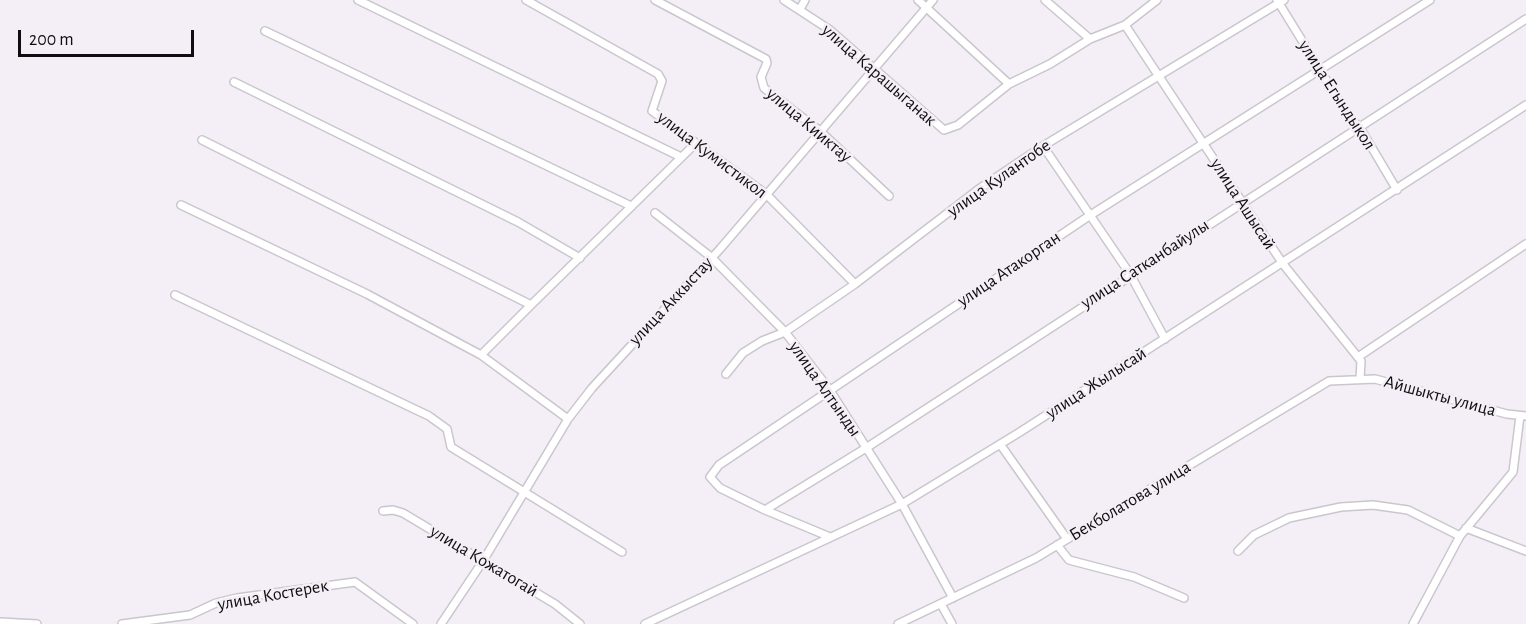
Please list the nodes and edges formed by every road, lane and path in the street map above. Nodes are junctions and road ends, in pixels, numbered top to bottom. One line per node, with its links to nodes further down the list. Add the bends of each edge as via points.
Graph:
1 (358, 0): 30 (street)
2 (526, 0): 28 (street, улица Кумистикол, via 658,74 662,81 652,111)
3 (655, 0): 25 (street, улица Кииктау, via 766,59 761,77 764,88)
4 (784, 0): 13 (street, улица Карашыганак)
5 (805, 0): 13 (street)
6 (918, 0): 12 (street)
7 (933, 0): 12 (street, улица Аккыстау)
8 (1045, 0): 17 (street)
9 (1157, 0): 15 (street, улица Карашыганак)
10 (1430, 0): 19 (street, улица Атакорган)
11 (1280, 1): 19 (street, улица Егындыкол); 20 (street, улица Кулантобе)
12 (926, 8): 18 (street, улица Аккыстау); 22 (street)
13 (800, 9): 18 (street, улица Карашыганак)
14 (1526, 19): 24 (street, улица Сатканбайулы)
15 (1125, 25): 17 (street, улица Карашыганак); 20 (street, улица Ашысай)
16 (265, 31): 36 (street)
17 (1090, 39): 22 (street, улица Карашыганак)
18 (874, 70): 22 (street, улица Карашыганак, via 944,130 958,125); 25 (street, улица Аккыстау)
19 (1320, 70): 24 (street, улица Егындыкол, via 1351,120); 27 (street, улица Атакорган)
20 (1157, 75): 27 (street, улица Ашысай); 29 (street, улица Кулантобе)
21 (234, 82): 41 (street, via 518,222)
22 (1009, 84)
23 (1526, 105): 31 (street, улица Жылысай)
24 (1359, 126): 31 (street, улица Егындыкол); 34 (street, улица Сатканбайулы)
25 (820, 131): 32 (street, улица Аккыстау); 33 (street, улица Кииктау)
26 (201, 140): 46 (street)
27 (1203, 142): 34 (street, улица Ашысай); 38 (street, улица Атакорган)
28 (696, 143): 30 (street); 32 (street, улица Кумистикол)
29 (1043, 146): 38 (street); 44 (street, улица Кулантобе, via 979,189)
30 (681, 157): 36 (street)
31 (1397, 190): 42 (street, улица Жылысай)
32 (766, 194): 40 (street, улица Аккыстау); 44 (street, улица Кумистикол)
33 (889, 196)
34 (1241, 202): 42 (street, улица Ашысай); 43 (street, улица Сатканбайулы)
35 (181, 205): 49 (street, via 356,289)
36 (631, 206): 41 (street)
37 (656, 213): 40 (street, улица Алтынды)
38 (1089, 216): 43 (street); 53 (street, улица Атакорган)
39 (1526, 244): 50 (street)
40 (711, 257): 47 (street, улица Алтынды); 55 (street, улица Аккыстау)
41 (580, 258): 46 (street)
42 (1283, 264): 48 (street, улица Жылысай); 50 (street, улица Ашысай)
43 (1130, 274): 48 (street); 57 (street, улица Сатканбайулы)
44 (855, 284): 47 (street, улица Кулантобе)
45 (175, 295): 58 (street, via 429,416 447,429 452,447)
46 (531, 305): 49 (street)
47 (785, 332): 51 (street, улица Кулантобе, via 762,340 743,353); 53 (street, улица Алтынды)
48 (1165, 339): 56 (street, улица Жылысай)
49 (481, 355): 55 (street)
50 (1358, 357): 52 (street)
51 (726, 374)
52 (1360, 380): 54 (street, Айшыкты улица, via 1375,379); 65 (street, Бекболатова улица, via 1329,381)
53 (829, 388): 57 (street, улица Алтынды); 60 (street, улица Атакорган, via 719,465 710,477 720,488)
54 (1523, 416): 62 (street, Айшыкты улица, via 1513,472)
55 (568, 418): 58 (street, улица Аккыстау)
56 (1000, 444): 59 (street, улица Жылысай); 65 (street)
57 (866, 448): 59 (street, улица Алтынды); 60 (street, улица Сатканбайулы)
58 (523, 492): 69 (street); 70 (street, улица Аккыстау)
59 (902, 504): 64 (street, улица Жылысай); 71 (street, улица Алтынды)
60 (765, 510): 64 (street, улица Атакорган)
61 (383, 511): 70 (street, улица Кожатогай, via 403,513)
62 (1466, 528): 63 (street, Айшыкты улица); 68 (street)
63 (1460, 536): 67 (street, via 1408,510 1373,505 1341,507 1289,519 1254,535); 83 (street, Айшыкты улица)
64 (830, 537): 80 (street, улица Жылысай)
65 (1067, 539): 66 (street, Бекболатова улица)
66 (1057, 545): 71 (street, Бекболатова улица); 72 (street, via 1069,560 1134,577)
67 (1238, 551)
68 (1526, 551)
69 (622, 552)
70 (483, 561): 78 (street, улица Аккыстау); 79 (street, улица Кожатогай, via 555,604)
71 (953, 598): 73 (street, Бекболатова улица)
72 (1184, 598)
73 (941, 604): 81 (street, Бекболатова улица); 82 (street)
74 (0, 622): 75 (street)
75 (37, 624)
76 (122, 624): 77 (street, улица Костерек, via 190,615 237,598 355,582)
77 (413, 624)
78 (441, 624)
79 (580, 624)
80 (645, 624)
81 (898, 624)
82 (952, 624)
83 (1413, 624)

